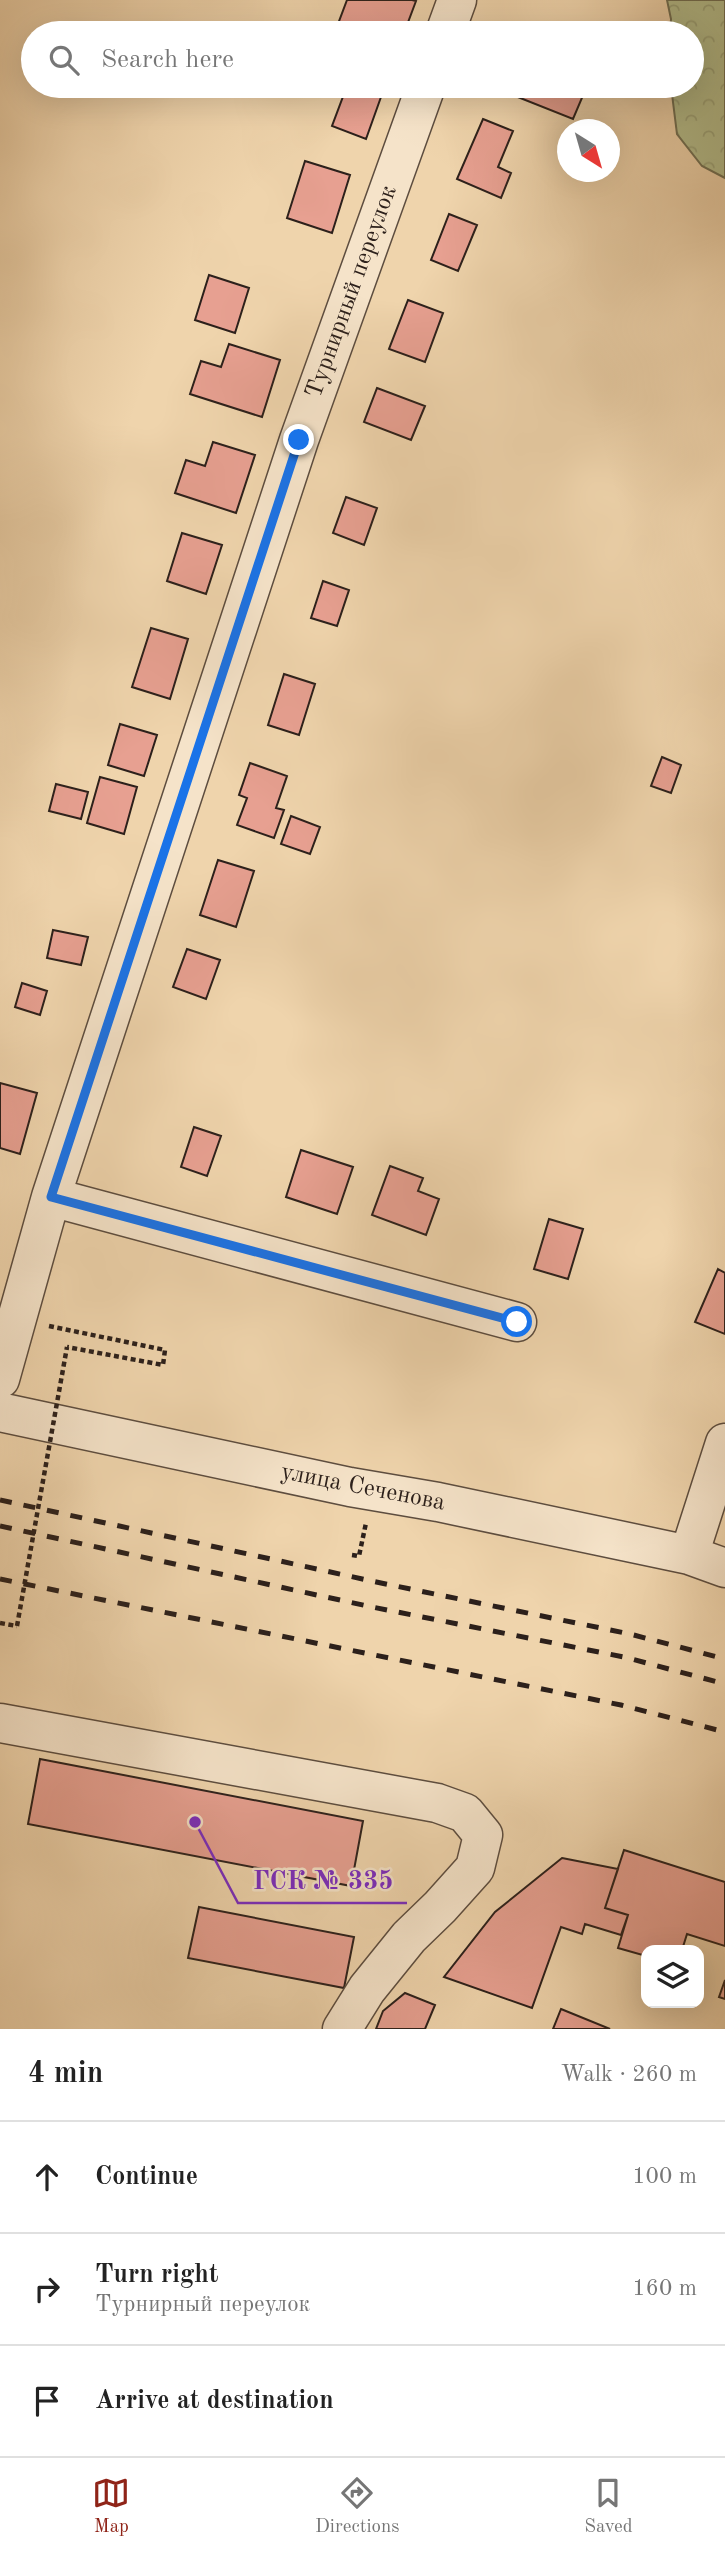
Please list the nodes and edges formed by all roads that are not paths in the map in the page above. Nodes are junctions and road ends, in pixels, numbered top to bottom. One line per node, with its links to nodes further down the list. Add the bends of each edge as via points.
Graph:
1 (457, 0): 2 (street)
2 (449, 21)
3 (422, 98): 4 (street, Турнирный переулок, via 299,440)
4 (51, 1197): 5 (street); 6 (street, Турнирный переулок)
5 (517, 1322)
6 (0, 1379)
7 (0, 1412): 9 (street, улица Сеченова)
8 (725, 1443): 9 (street)
9 (689, 1555): 10 (street, улица Сеченова)
10 (725, 1568)
11 (0, 1723): 12 (street, via 437,1803 465,1813 483,1836 475,1868 409,1937)
12 (342, 2029)

